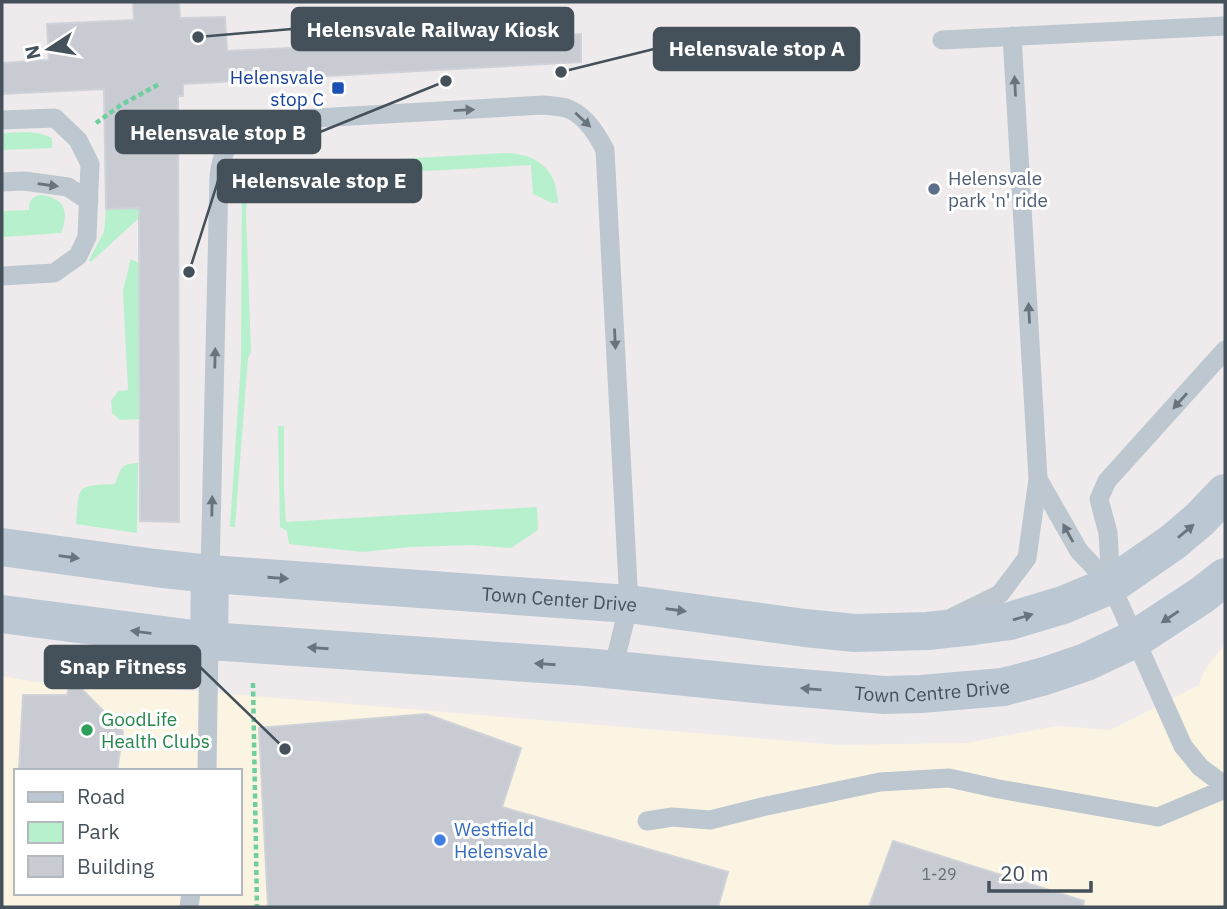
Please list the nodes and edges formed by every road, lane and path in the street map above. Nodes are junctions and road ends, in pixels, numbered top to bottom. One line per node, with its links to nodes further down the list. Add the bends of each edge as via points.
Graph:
1 (1225, 26): 2 (lane)
2 (1012, 36): 3 (lane); 11 (lane, one-way to 2)
3 (942, 40)
4 (160, 83): 6 (path, via 99,119)
5 (2, 120): 6 (lane, via 55,118)
6 (78, 140): 8 (lane, via 90,164)
7 (2, 182): 8 (lane, one-way to 8, via 68,187)
8 (89, 201): 9 (lane, via 87,237 78,256 54,273)
9 (2, 276)
10 (1225, 350): 16 (lane, one-way to 16, via 1107,481 1099,499 1108,533)
11 (1038, 479): 16 (lane, one-way to 11, via 1079,551); 19 (lane, via 1027,558 1000,594)
12 (1225, 493): 16 (street, one-way to 12, via 1173,542)
13 (2, 547): 14 (street, Town Center Drive, one-way to 14)
14 (210, 574): 17 (street, Town Center Drive, one-way to 17); 17 (lane, one-way to 17, via 219,176 221,160 233,138 260,123 543,105 575,112 590,125 605,150); 21 (street)
15 (1225, 577): 20 (street, Town Centre Drive, one-way to 20)
16 (1111, 586): 19 (street, Town Center Drive, one-way to 16, via 1010,621); 20 (lane)
17 (629, 604): 19 (street, Town Center Drive, one-way to 19, via 855,633); 22 (lane)
18 (2, 614): 21 (street, one-way to 18)
19 (927, 631)
20 (1135, 639): 22 (street, Town Centre Drive, one-way to 22, via 1086,662 1003,687 921,694 792,688); 25 (lane, via 1183,746)
21 (209, 641): 22 (street, one-way to 21); 24 (lane)
22 (613, 669)
23 (253, 683): 27 (path)
24 (207, 769)
25 (1225, 787): 26 (lane, via 1157,817 949,778 880,782 710,820 672,817)
26 (647, 821)
27 (257, 907)

